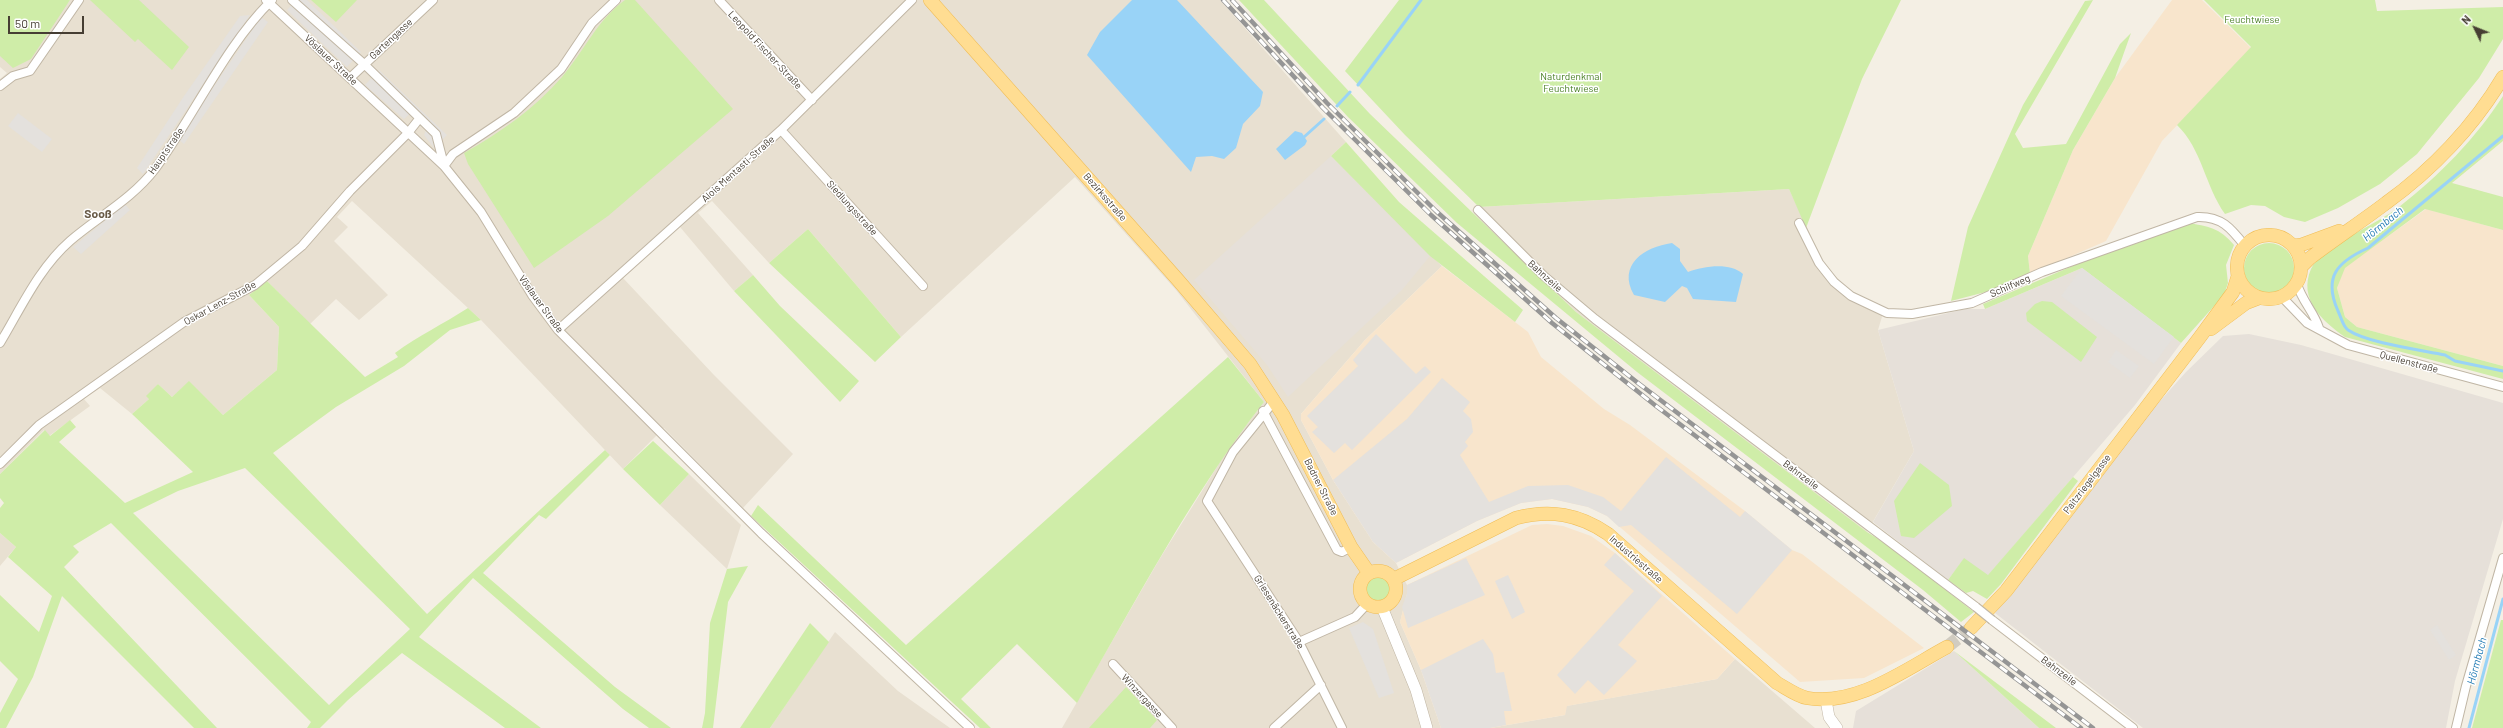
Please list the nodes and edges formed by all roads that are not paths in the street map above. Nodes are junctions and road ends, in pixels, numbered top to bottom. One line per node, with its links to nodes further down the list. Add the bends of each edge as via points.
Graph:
1 (79, 0): 12 (street, via 30,71 13,76)
2 (292, 0): 9 (street, Vöslauer Straße)
3 (433, 0): 9 (street, Gartengasse)
4 (616, 0): 17 (street, via 592,23 561,69 514,114 453,154)
5 (719, 0): 13 (street, Leopold Fischer-Straße)
6 (930, 0): 34 (main road, Bezirksstraße, via 1204,310 1250,364)
7 (269, 1): 11 (street, Vöslauer Straße); 32 (street, Hauptstraße, via 154,170 129,197 69,242 43,270)
8 (906, 2): 13 (street, Alois Mentasti-Straße)
9 (364, 64): 11 (street, Gartengasse); 14 (street, Vöslauer Straße)
10 (2503, 77): 20 (main road, via 2490,98 2448,148 2386,203)
11 (350, 78): 16 (street, Vöslauer Straße)
12 (0, 86)
13 (812, 100): 15 (street, Alois Mentasti-Straße)
14 (420, 119): 16 (street, Oskar Lenz-Straße); 17 (street, Vöslauer Straße, via 436,134)
15 (781, 130): 26 (street, Siedlungsstraße); 30 (street, Alois Mentasti-Straße)
16 (408, 134): 17 (street, Vöslauer Straße); 36 (street, Oskar Lenz-Straße, via 350,191 302,246 255,285 184,322 39,425)
17 (444, 166): 30 (street, Vöslauer Straße, via 481,212 532,295)
18 (1478, 210): 55 (street, Bahnzeile, bridge, via 1544,276 1595,319)
19 (1799, 223): 21 (street, Schilfweg, via 1819,263 1834,282 1851,296 1887,313 1912,314 1972,303 2042,272 2197,217 2214,218 2229,225)
20 (2354, 225): 22 (main road); 23 (main road)
21 (2245, 246): 22 (main road, via 2258,237 2274,235 2285,239); 24 (main road, via 2238,260)
22 (2293, 246): 23 (main road)
23 (2302, 266): 25 (main road)
24 (2238, 276): 28 (main road, via 2246,290); 31 (main road, Paitzriegelgasse, via 2232,292)
25 (2297, 284): 27 (main road); 29 (street, Quellenstraße, via 2303,302 2316,317)
26 (923, 286)
27 (2282, 297): 28 (main road); 29 (street, Quellenstraße, via 2308,323)
28 (2259, 298): 31 (main road, Paitzriegelgasse, via 2246,303)
29 (2319, 328): 33 (street, Quellenstraße, via 2331,338 2348,345)
30 (558, 330): 49 (street, Vöslauer Straße, via 761,533)
31 (2200, 337): 43 (main road, Paitzriegelgasse, via 2006,591)
32 (0, 343)
33 (2503, 387)
34 (1274, 400): 35 (street); 37 (main road, Badner Straße)
35 (1264, 411): 37 (street, via 1337,550 1342,552); 44 (street, Griesenäckerstraße, via 1233,452 1208,502)
36 (0, 464)
37 (1351, 547): 39 (main road, Badner Straße)
38 (2503, 558): 56 (street)
39 (1369, 573): 40 (main road, via 1385,572); 41 (main road, via 1364,577 1360,588 1363,600)
40 (1394, 579): 42 (main road, via 1397,591 1395,597 1392,602); 48 (main road, Industriestraße, via 1516,518 1535,513 1555,513 1584,519 1608,534 1777,683 1805,698)
41 (1367, 604): 42 (main road); 44 (street, via 1355,617)
42 (1382, 607): 53 (street, via 1416,690)
43 (1971, 628)
44 (1299, 642): 47 (street, Griesenäckerstraße)
45 (1947, 647): 48 (main road, via 1858,693)
46 (1113, 664): 50 (street, Winzergasse)
47 (1321, 686): 51 (street); 52 (street, Griesenäckerstraße)
48 (1826, 700): 54 (street, via 1829,717)
49 (970, 728)
50 (1172, 728)
51 (1274, 728)
52 (1342, 728)
53 (1427, 728)
54 (1837, 728)
55 (2134, 728)
56 (2456, 728)

